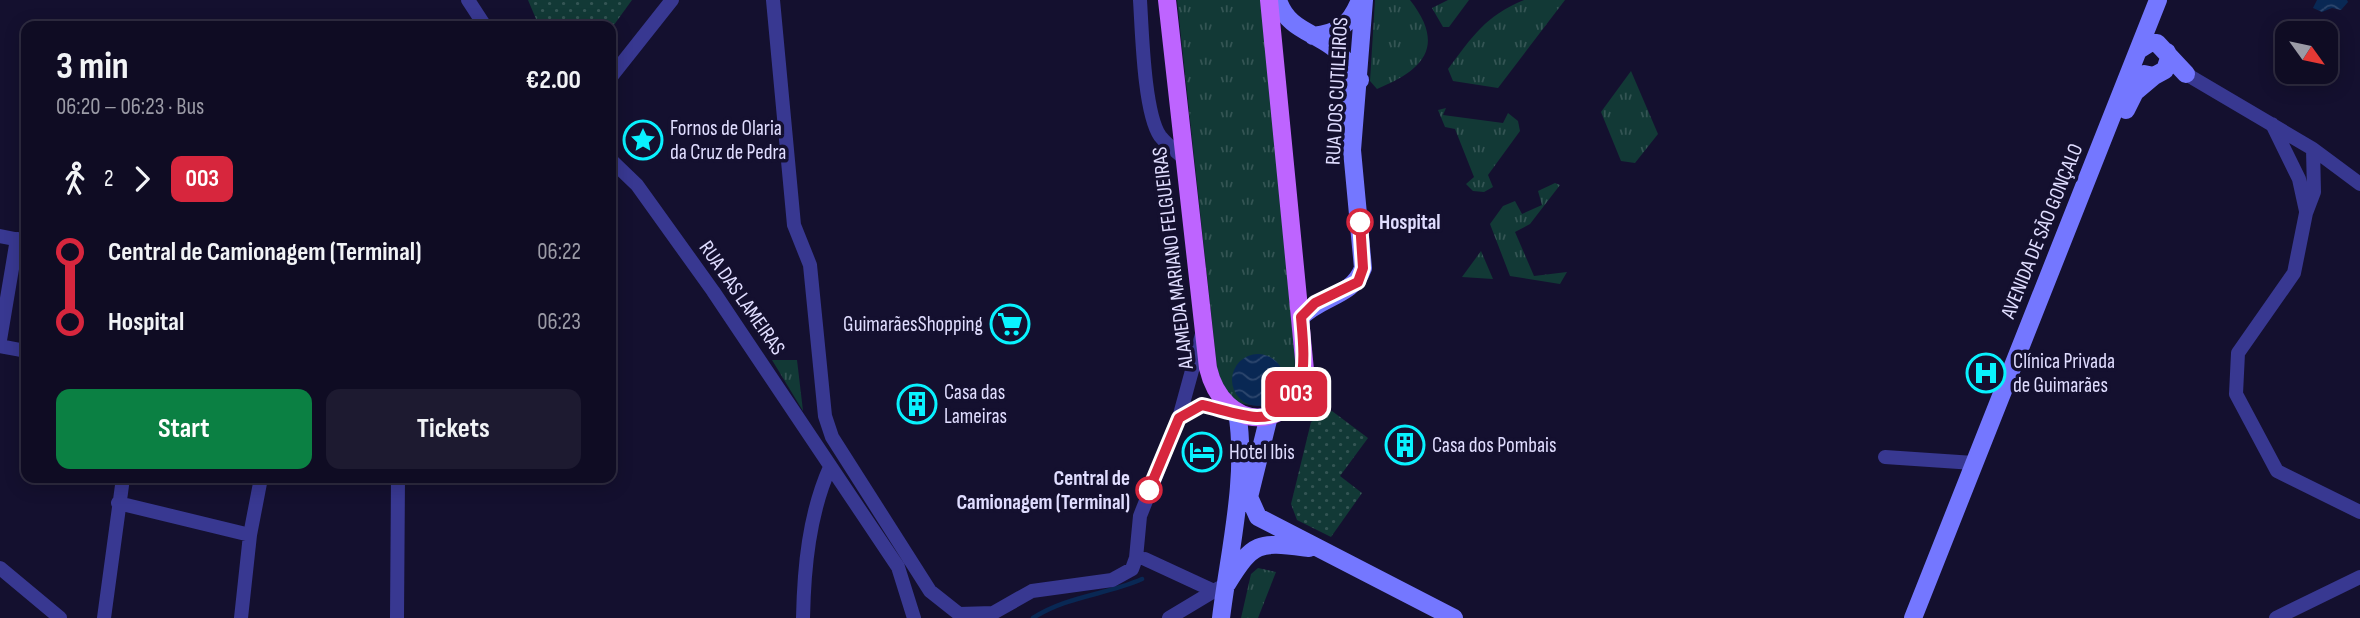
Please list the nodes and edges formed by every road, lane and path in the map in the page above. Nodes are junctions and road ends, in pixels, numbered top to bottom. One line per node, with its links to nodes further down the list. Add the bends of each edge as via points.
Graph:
1 (468, 0): 11 (street)
2 (672, 0): 16 (street)
3 (773, 0): 53 (street, via 794,225 810,265 825,416 832,437 930,591)
4 (1140, 0): 23 (street, via 1155,124 1159,135)
5 (1167, 0): 23 (main road, ALAMEDA MARIANO FELGUEIRAS)
6 (1269, 0): 31 (main road)
7 (1278, 0): 12 (street, via 1294,26)
8 (1362, 0): 12 (street, via 1340,31); 19 (street, RUA DOS CUTILEIROS)
9 (2158, 0): 10 (street, AVENIDA DE SÃO GONÇALO)
10 (2151, 18): 13 (street); 14 (street, AVENIDA DE SÃO GONÇALO)
11 (482, 21)
12 (1313, 36): 15 (street, via 1334,47)
13 (2166, 49): 14 (street, via 2150,43); 17 (street); 18 (street, via 2168,65)
14 (2137, 53): 18 (street, via 2138,68); 40 (street, AVENIDA DE SÃO GONÇALO)
15 (1339, 56): 19 (street); 22 (street)
16 (616, 70)
17 (2186, 74): 18 (street); 20 (street)
18 (2157, 75): 64 (street, AVENIDA DE SÃO GONÇALO, via 2135,92 2124,113)
19 (1360, 80): 22 (street, RUA DOS CUTILEIROS)
20 (2272, 124): 21 (street); 25 (street)
21 (2313, 149): 25 (street); 26 (street); 27 (street, via 2314,192)
22 (1352, 150): 31 (street, RUA DOS CUTILEIROS, via 1363,268 1358,282 1315,303)
23 (1185, 159): 32 (main road, ALAMEDA MARIANO FELGUEIRAS)
24 (616, 165): 41 (street, RUA DAS LAMEIRAS, via 637,185 698,270)
25 (2299, 179): 27 (street)
26 (2360, 184)
27 (2306, 213): 46 (street, via 2294,273 2238,354 2236,394 2277,471)
28 (0, 236): 29 (street)
29 (21, 240)
30 (21, 245): 33 (street)
31 (1301, 317): 37 (main road, via 1303,380 1288,404)
32 (1204, 329): 36 (main road, ALAMEDA MARIANO FELGUEIRAS, via 1215,391); 38 (street)
33 (0, 340)
34 (0, 346): 35 (street)
35 (21, 350)
36 (1237, 412): 37 (main road); 38 (street, via 1202,405); 52 (street, via 1241,438)
37 (1269, 416): 48 (street, via 1249,497 1258,517)
38 (1179, 418): 53 (street, via 1140,516 1132,569 1112,580 1032,591 993,613)
39 (1885, 457): 40 (street)
40 (1975, 463): 63 (street, AVENIDA DE SÃO GONÇALO)
41 (830, 467): 58 (street, via 820,489 804,576); 59 (street, RUA DAS LAMEIRAS, via 898,567)
42 (122, 483): 45 (street)
43 (260, 483): 47 (street)
44 (398, 483): 57 (street)
45 (118, 503): 47 (street); 55 (street)
46 (2360, 512)
47 (250, 535): 56 (street)
48 (1320, 550): 52 (street, via 1265,544 1247,553); 62 (street)
49 (1145, 559): 52 (street)
50 (0, 568): 54 (street)
51 (2360, 577): 65 (street)
52 (1219, 589): 60 (street); 61 (street)
53 (958, 616)
54 (60, 618)
55 (104, 618)
56 (241, 618)
57 (397, 618)
58 (803, 618)
59 (914, 618)
60 (1170, 618)
61 (1221, 618)
62 (1454, 618)
63 (1913, 618)
64 (1925, 618)
65 (2276, 618)

